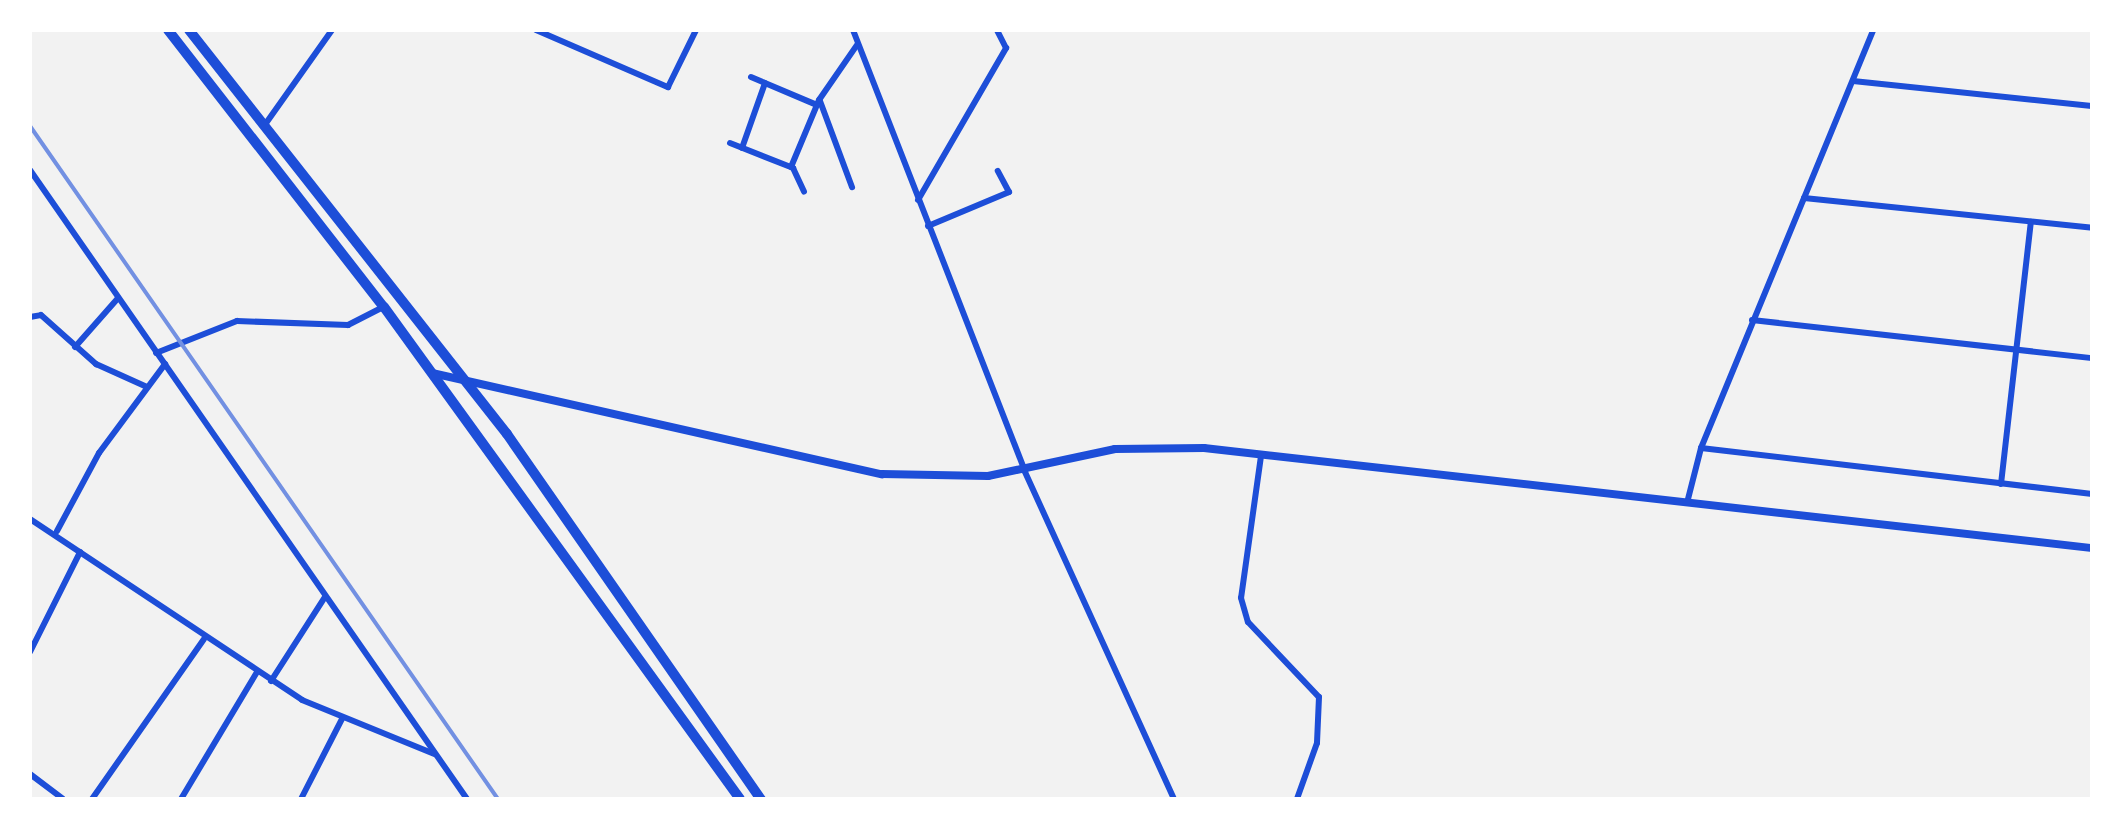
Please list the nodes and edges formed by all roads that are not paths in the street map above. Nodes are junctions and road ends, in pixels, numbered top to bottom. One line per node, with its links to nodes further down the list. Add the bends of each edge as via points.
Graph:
1 (168, 30): 29 (main road)
2 (189, 30): 15 (main road)
3 (332, 30): 15 (street)
4 (536, 30): 5 (street, via 668,87)
5 (696, 30)
6 (997, 30): 24 (street, via 1006,48)
7 (1873, 30): 11 (street)
8 (850, 31): 9 (street)
9 (858, 44): 13 (street); 24 (street)
10 (752, 77): 12 (street)
11 (1853, 81): 14 (street); 23 (street)
12 (765, 83): 13 (street); 17 (street)
13 (818, 102): 18 (street); 21 (street)
14 (2092, 106)
15 (263, 127): 38 (main road)
16 (730, 143): 17 (street)
17 (742, 148): 18 (street)
18 (791, 167): 22 (street)
19 (30, 170): 28 (street)
20 (998, 171): 26 (street, via 1009,192)
21 (852, 187)
22 (804, 192)
23 (1804, 198): 25 (street); 31 (street)
24 (918, 201): 26 (street)
25 (2030, 222): 27 (street); 33 (street)
26 (928, 226): 42 (street)
27 (2092, 228)
28 (118, 298): 32 (street); 34 (street)
29 (384, 307): 34 (street, via 348,325 236,321); 37 (main road)
30 (30, 318): 32 (street, via 46,318)
31 (1752, 320): 33 (street); 40 (street)
32 (75, 347): 39 (street)
33 (2016, 350): 35 (street); 43 (street)
34 (156, 353): 36 (street)
35 (2092, 358)
36 (166, 364): 39 (street); 50 (street)
37 (428, 372): 38 (street); 63 (main road)
38 (456, 376): 42 (street, via 882,474); 64 (main road, via 518,449)
39 (146, 388): 47 (street)
40 (1701, 448): 43 (street); 45 (street)
41 (1260, 456): 42 (street, via 1114,449); 45 (street); 66 (street, via 1241,598 1248,622 1319,697 1317,743)
42 (1025, 472): 65 (street)
43 (2002, 484): 44 (street)
44 (2092, 494)
45 (1686, 504): 48 (street)
46 (30, 520): 47 (street)
47 (57, 531): 49 (street)
48 (2092, 548)
49 (80, 552): 51 (street); 52 (street)
50 (325, 597): 54 (street); 56 (street)
51 (204, 640): 53 (street); 59 (street)
52 (30, 652)
53 (257, 672): 54 (street); 60 (street)
54 (271, 681): 55 (street)
55 (342, 719): 56 (street); 61 (street)
56 (436, 754): 62 (street)
57 (30, 774): 58 (street)
58 (63, 799)
59 (92, 799)
60 (181, 799)
61 (301, 799)
62 (467, 799)
63 (740, 799)
64 (761, 799)
65 (1174, 799)
66 (1298, 799)

